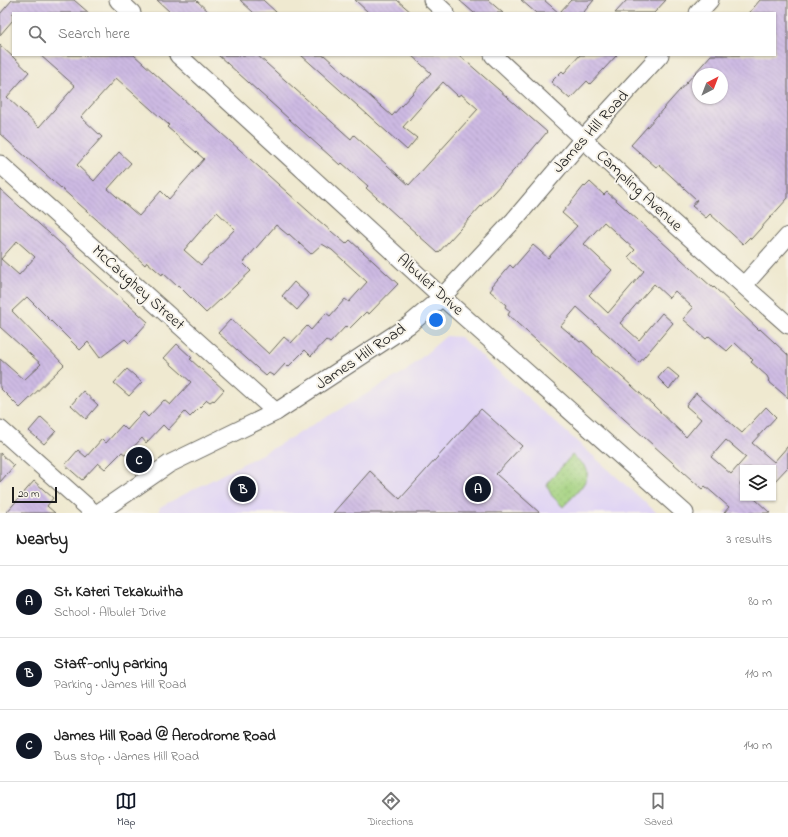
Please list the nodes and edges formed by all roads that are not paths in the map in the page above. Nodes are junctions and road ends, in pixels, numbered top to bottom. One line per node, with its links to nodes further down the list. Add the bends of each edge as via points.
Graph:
1 (118, 0): 4 (street)
2 (432, 0): 5 (street)
3 (710, 0): 6 (street)
4 (131, 12)
5 (445, 12)
6 (699, 12)
7 (179, 56): 14 (street, Albulet Drive)
8 (493, 56): 10 (street, Campling Avenue)
9 (659, 56): 10 (street, James Hill Road)
10 (583, 139): 13 (street, Campling Avenue); 14 (street, James Hill Road, via 514,220)
11 (0, 164): 16 (street, McCaughey Street)
12 (788, 236): 13 (street)
13 (744, 286): 15 (street, Campling Avenue)
14 (442, 297): 16 (street, James Hill Road, via 409,325); 20 (street, Albulet Drive)
15 (788, 325)
16 (276, 412): 19 (street, James Hill Road, via 169,464)
17 (0, 429): 18 (street)
18 (94, 513)
19 (98, 513)
20 (685, 513)

